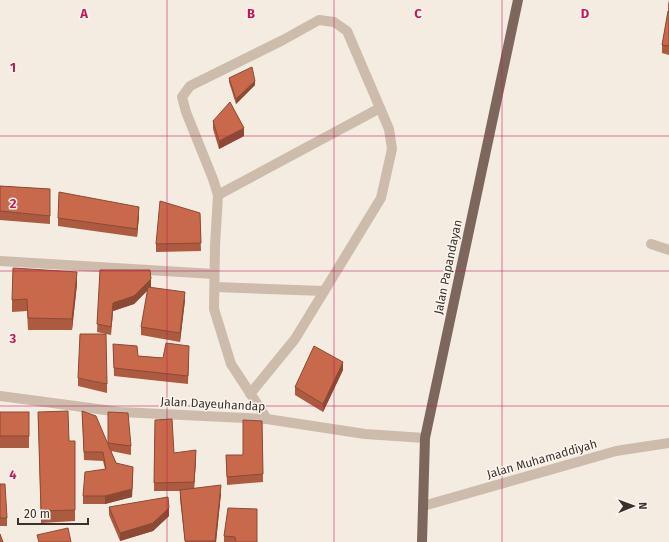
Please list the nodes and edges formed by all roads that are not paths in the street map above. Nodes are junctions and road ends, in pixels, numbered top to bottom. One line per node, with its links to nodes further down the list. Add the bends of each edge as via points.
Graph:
1 (518, 0): 13 (main road, Jalan Papandayan)
2 (380, 108): 3 (street); 3 (street, via 348,31 334,22 319,20 190,86 182,97); 9 (street, via 389,129 392,149 381,198)
3 (218, 195): 7 (street)
4 (651, 244): 5 (street)
5 (669, 250)
6 (0, 261): 7 (street)
7 (214, 274): 8 (street)
8 (215, 287): 9 (street); 10 (street, via 214,308 231,364)
9 (324, 291): 10 (street, via 295,339)
10 (250, 394): 12 (street)
11 (0, 396): 12 (street, Jalan Dayeuhandap, via 120,412)
12 (266, 419): 13 (street, Jalan Dayeuhandap, via 364,434)
13 (424, 438): 15 (main road, Jalan Papandayan)
14 (669, 443): 15 (street, Jalan Muhamaddiyah, via 616,451)
15 (423, 506): 16 (main road, Jalan Papandayan)
16 (422, 542)

